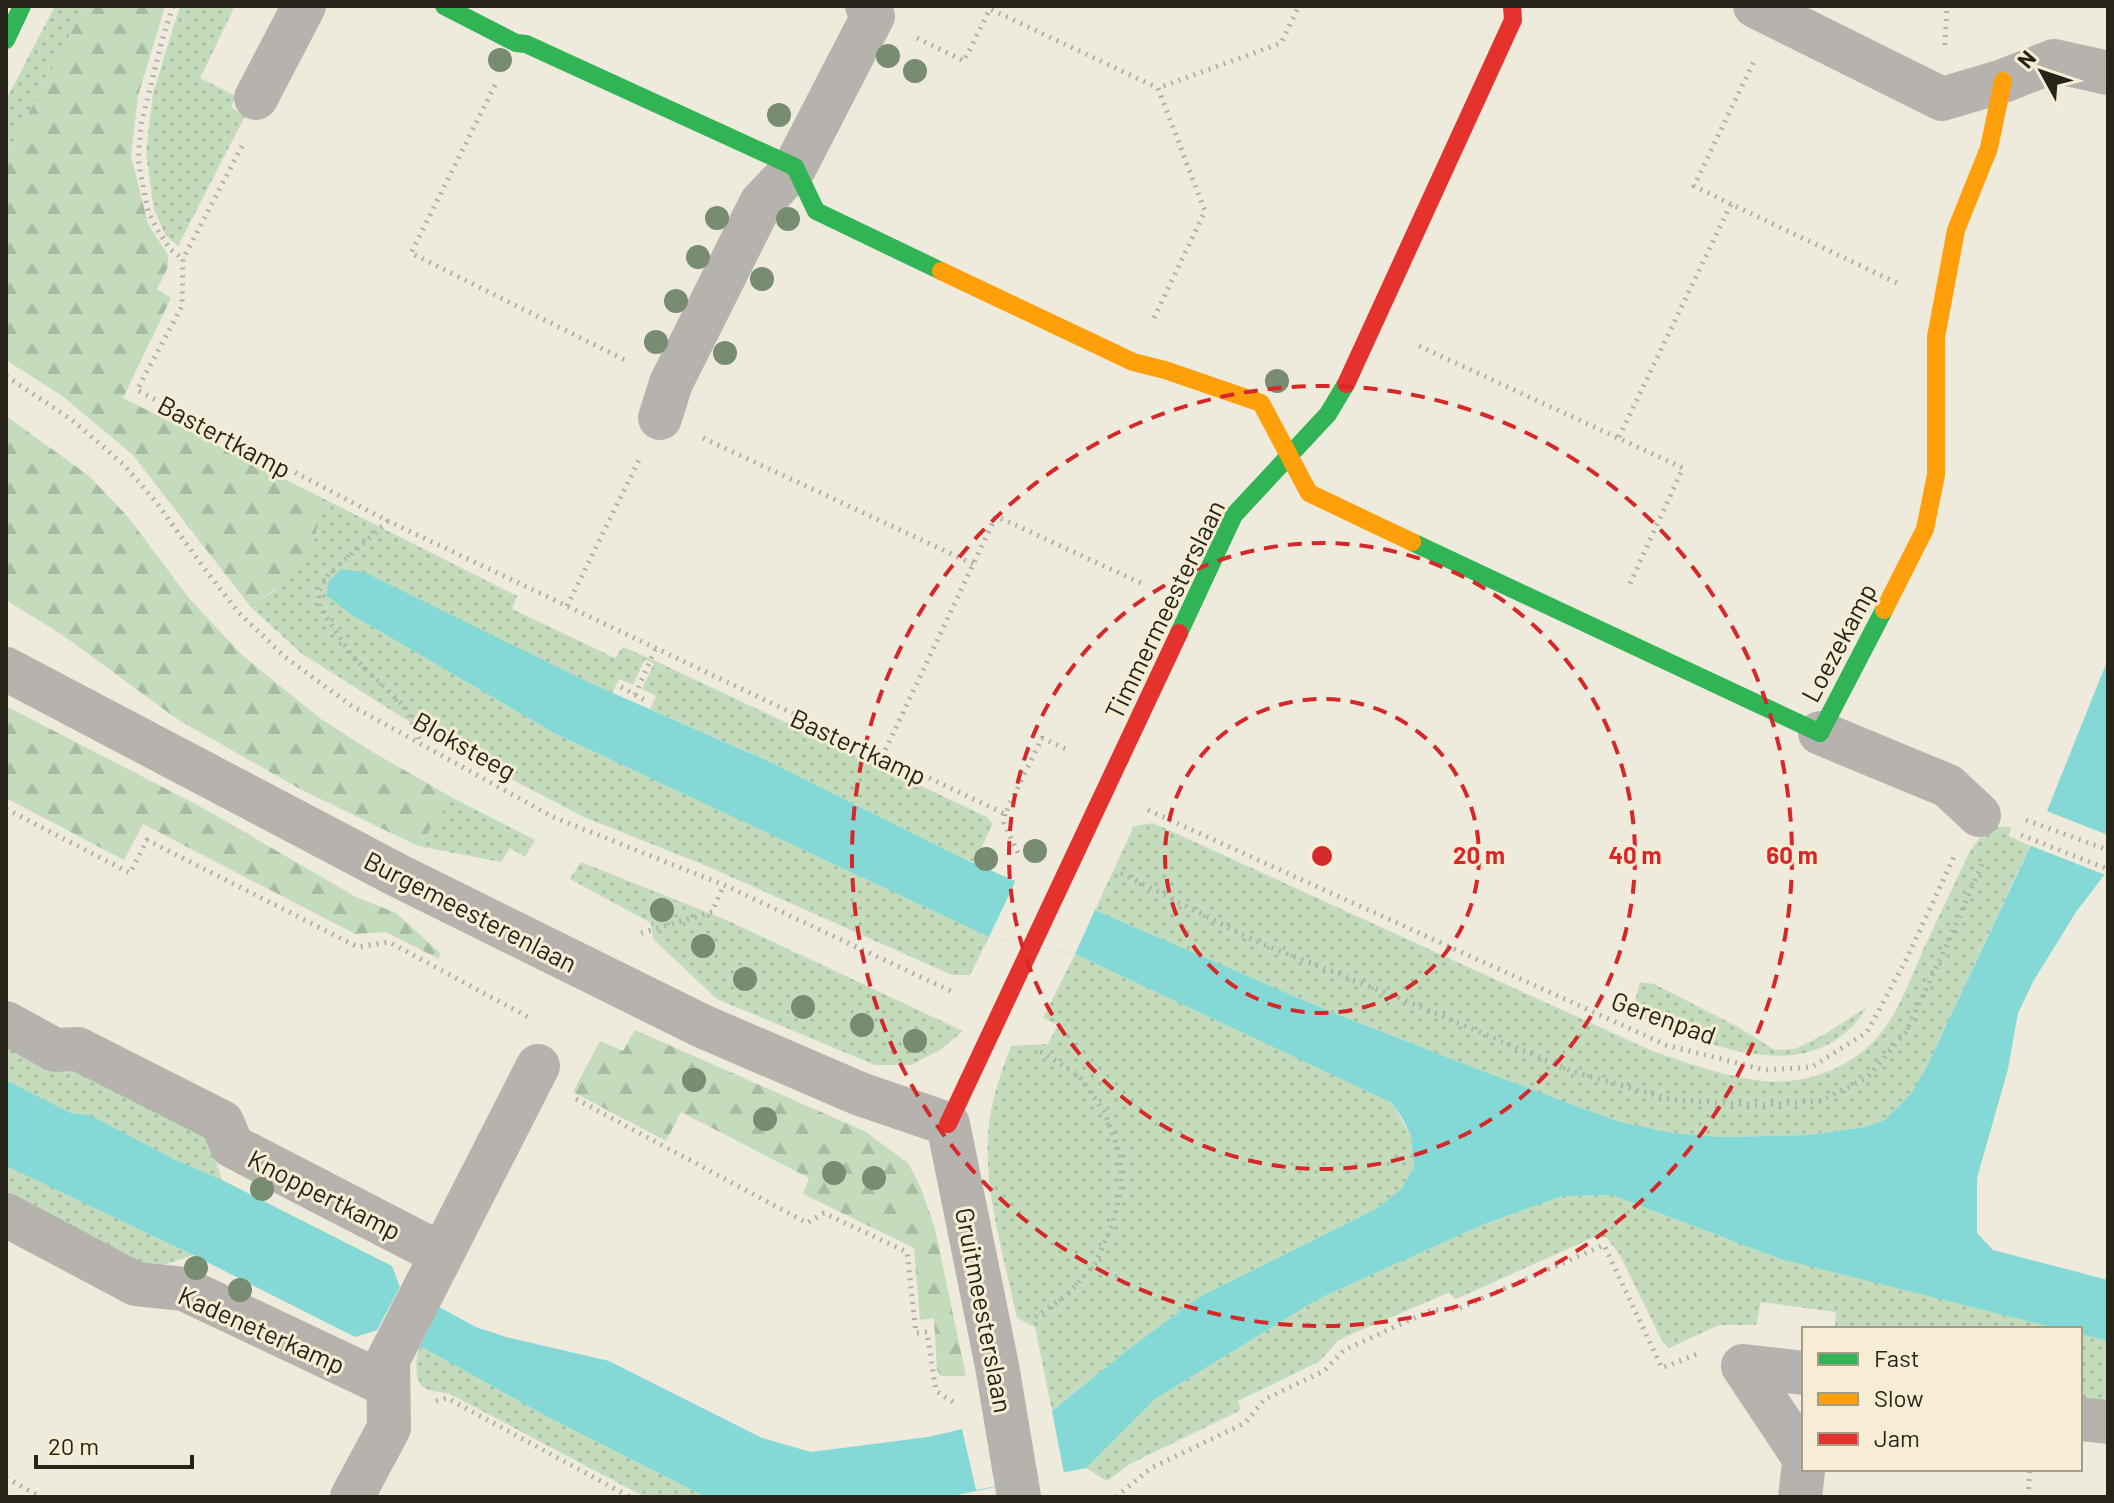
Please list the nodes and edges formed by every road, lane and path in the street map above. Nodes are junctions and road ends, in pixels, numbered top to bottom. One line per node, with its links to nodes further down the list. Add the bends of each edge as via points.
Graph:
1 (22, 6): 9 (street)
2 (173, 6): 17 (path, via 141,125 138,160 148,211 170,249)
3 (304, 6): 14 (street)
4 (444, 6): 10 (street)
5 (1299, 6): 13 (path, via 1281,43)
6 (1512, 6): 24 (street, Timmermeesterslaan, via 1513,20 1345,386 1328,414)
7 (870, 11): 13 (path, via 964,61 990,9); 15 (street)
8 (1765, 11): 12 (street, via 1942,99); 16 (path, via 1694,186)
9 (6, 40)
10 (516, 43): 15 (street); 22 (path, via 411,253)
11 (2108, 73): 12 (street, via 2054,61)
12 (2003, 81): 18 (street, Loezekamp, via 1989,148 1956,230)
13 (1158, 88): 20 (path, via 1205,211)
14 (256, 98): 17 (path, Bastertkamp, via 260,110)
15 (795, 167): 20 (street, via 816,211); 22 (street, via 761,203)
16 (1731, 204): 18 (path); 23 (path)
17 (183, 259): 25 (path, Bastertkamp, via 182,306 137,390)
18 (1942, 304): 35 (street, Loezekamp, via 1936,337 1936,475 1925,529)
19 (1419, 346): 23 (path)
20 (1133, 362): 24 (street, via 1261,403)
21 (6, 376): 36 (path, Bloksteeg, via 72,420 124,465 239,613 285,657 352,706)
22 (666, 401): 26 (path); 28 (path)
23 (1619, 437): 29 (path, via 1683,468)
24 (1290, 455): 29 (street, Loezekamp, via 1309,493); 38 (street, Timmermeesterslaan, via 1234,515)
25 (388, 521): 28 (path, Bastertkamp); 36 (path, via 329,574 319,591 320,608 353,657 405,707)
26 (973, 564): 27 (path, via 996,516); 37 (path)
27 (1145, 585)
28 (567, 606): 30 (path, Bastertkamp)
29 (1608, 633): 35 (street, Loezekamp)
30 (655, 650): 33 (path); 37 (path, Bastertkamp)
31 (6, 669): 52 (street, Burgemeesterenlaan, via 399,876 702,1026 860,1094)
32 (621, 687): 33 (path)
33 (635, 695): 34 (path)
34 (648, 702)
35 (1820, 733): 41 (street, via 1948,786)
36 (421, 744): 47 (path, Bloksteeg, via 553,817)
37 (882, 757): 40 (path, Bastertkamp)
38 (1108, 780): 40 (path, via 1042,738); 41 (path, Gerenpad, via 1666,1045 1765,1070 1812,1067 1867,1032 1952,860); 49 (street, Timmermeesterslaan)
39 (6, 809): 51 (path, via 130,873 147,840 358,947 389,942)
40 (1005, 814): 43 (path)
41 (2001, 820): 42 (path); 45 (path)
42 (2108, 850)
43 (1021, 859)
44 (1983, 862): 46 (path, via 1905,1033 1867,1078 1820,1101 1757,1105 1673,1100 1571,1071 1255,941)
45 (2108, 869)
46 (1120, 872)
47 (724, 885): 48 (path, via 712,912); 49 (path, Bloksteeg)
48 (641, 933)
49 (996, 1022): 52 (street, Timmermeesterslaan); 55 (path, Bloksteeg, via 1079,1076 1105,1113 1120,1154 1121,1191 1095,1264 1067,1295)
50 (6, 1023): 54 (street, Knoppertkamp, via 55,1050 78,1049 222,1122 232,1146)
51 (542, 1058): 54 (street); 59 (path, via 807,1223 824,1213 907,1252 916,1333 927,1332 936,1391)
52 (948, 1124): 66 (street, Gruitmeesterslaan)
53 (6, 1215): 57 (street, Kadeneterkamp, via 136,1284 184,1289)
54 (431, 1273): 57 (street)
55 (1025, 1324)
56 (1743, 1366): 58 (street); 62 (street); 70 (path, via 1695,1353 1662,1368 1604,1245 1458,1309 1432,1310 1344,1350 1324,1371 1265,1399 1245,1423 1151,1468)
57 (387, 1372): 68 (street, via 389,1428); 69 (path, via 417,1405 447,1398)
58 (1802, 1373)
59 (955, 1404)
60 (2082, 1419): 61 (street)
61 (2108, 1422)
62 (1802, 1457)
63 (1803, 1471): 71 (street)
64 (2030, 1471): 72 (path)
65 (6, 1478): 67 (path)
66 (1018, 1490)
67 (41, 1497)
68 (352, 1497)
69 (628, 1497)
70 (1116, 1497)
71 (1800, 1497)
72 (2028, 1497)

